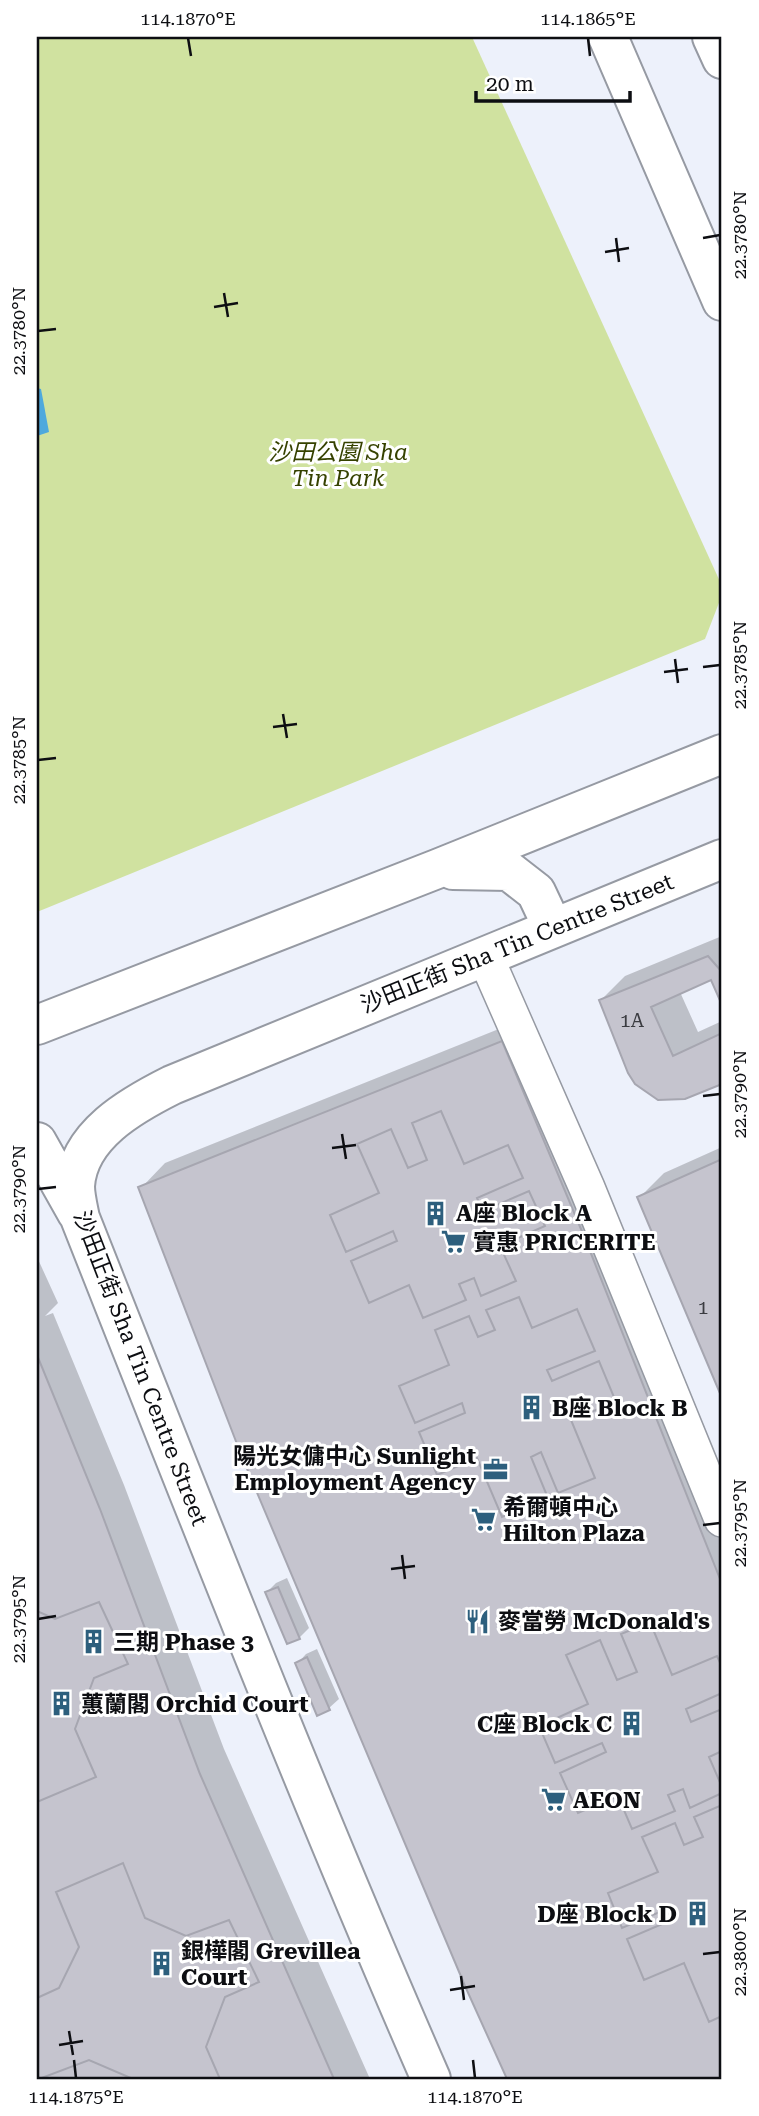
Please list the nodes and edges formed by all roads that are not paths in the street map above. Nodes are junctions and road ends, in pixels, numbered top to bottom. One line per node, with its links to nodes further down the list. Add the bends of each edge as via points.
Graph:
1 (608, 37): 4 (main road)
2 (712, 37): 3 (main road)
3 (722, 59)
4 (722, 301)
5 (722, 754): 7 (main road)
6 (722, 859): 8 (main road, 沙田正街 Sha Tin Centre Street)
7 (437, 869): 8 (main road, via 509,871 536,892); 10 (main road)
8 (553, 928): 9 (main road, 沙田正街 Sha Tin Centre Street)
9 (485, 956): 12 (main road, 沙田正街 Sha Tin Centre Street, via 141,1100 96,1138 81,1161 75,1186); 13 (street, via 587,1188)
10 (37, 1025)
11 (37, 1142): 12 (main road)
12 (80, 1218): 14 (main road, 沙田正街 Sha Tin Centre Street, via 303,1781)
13 (722, 1519)
14 (431, 2079)

